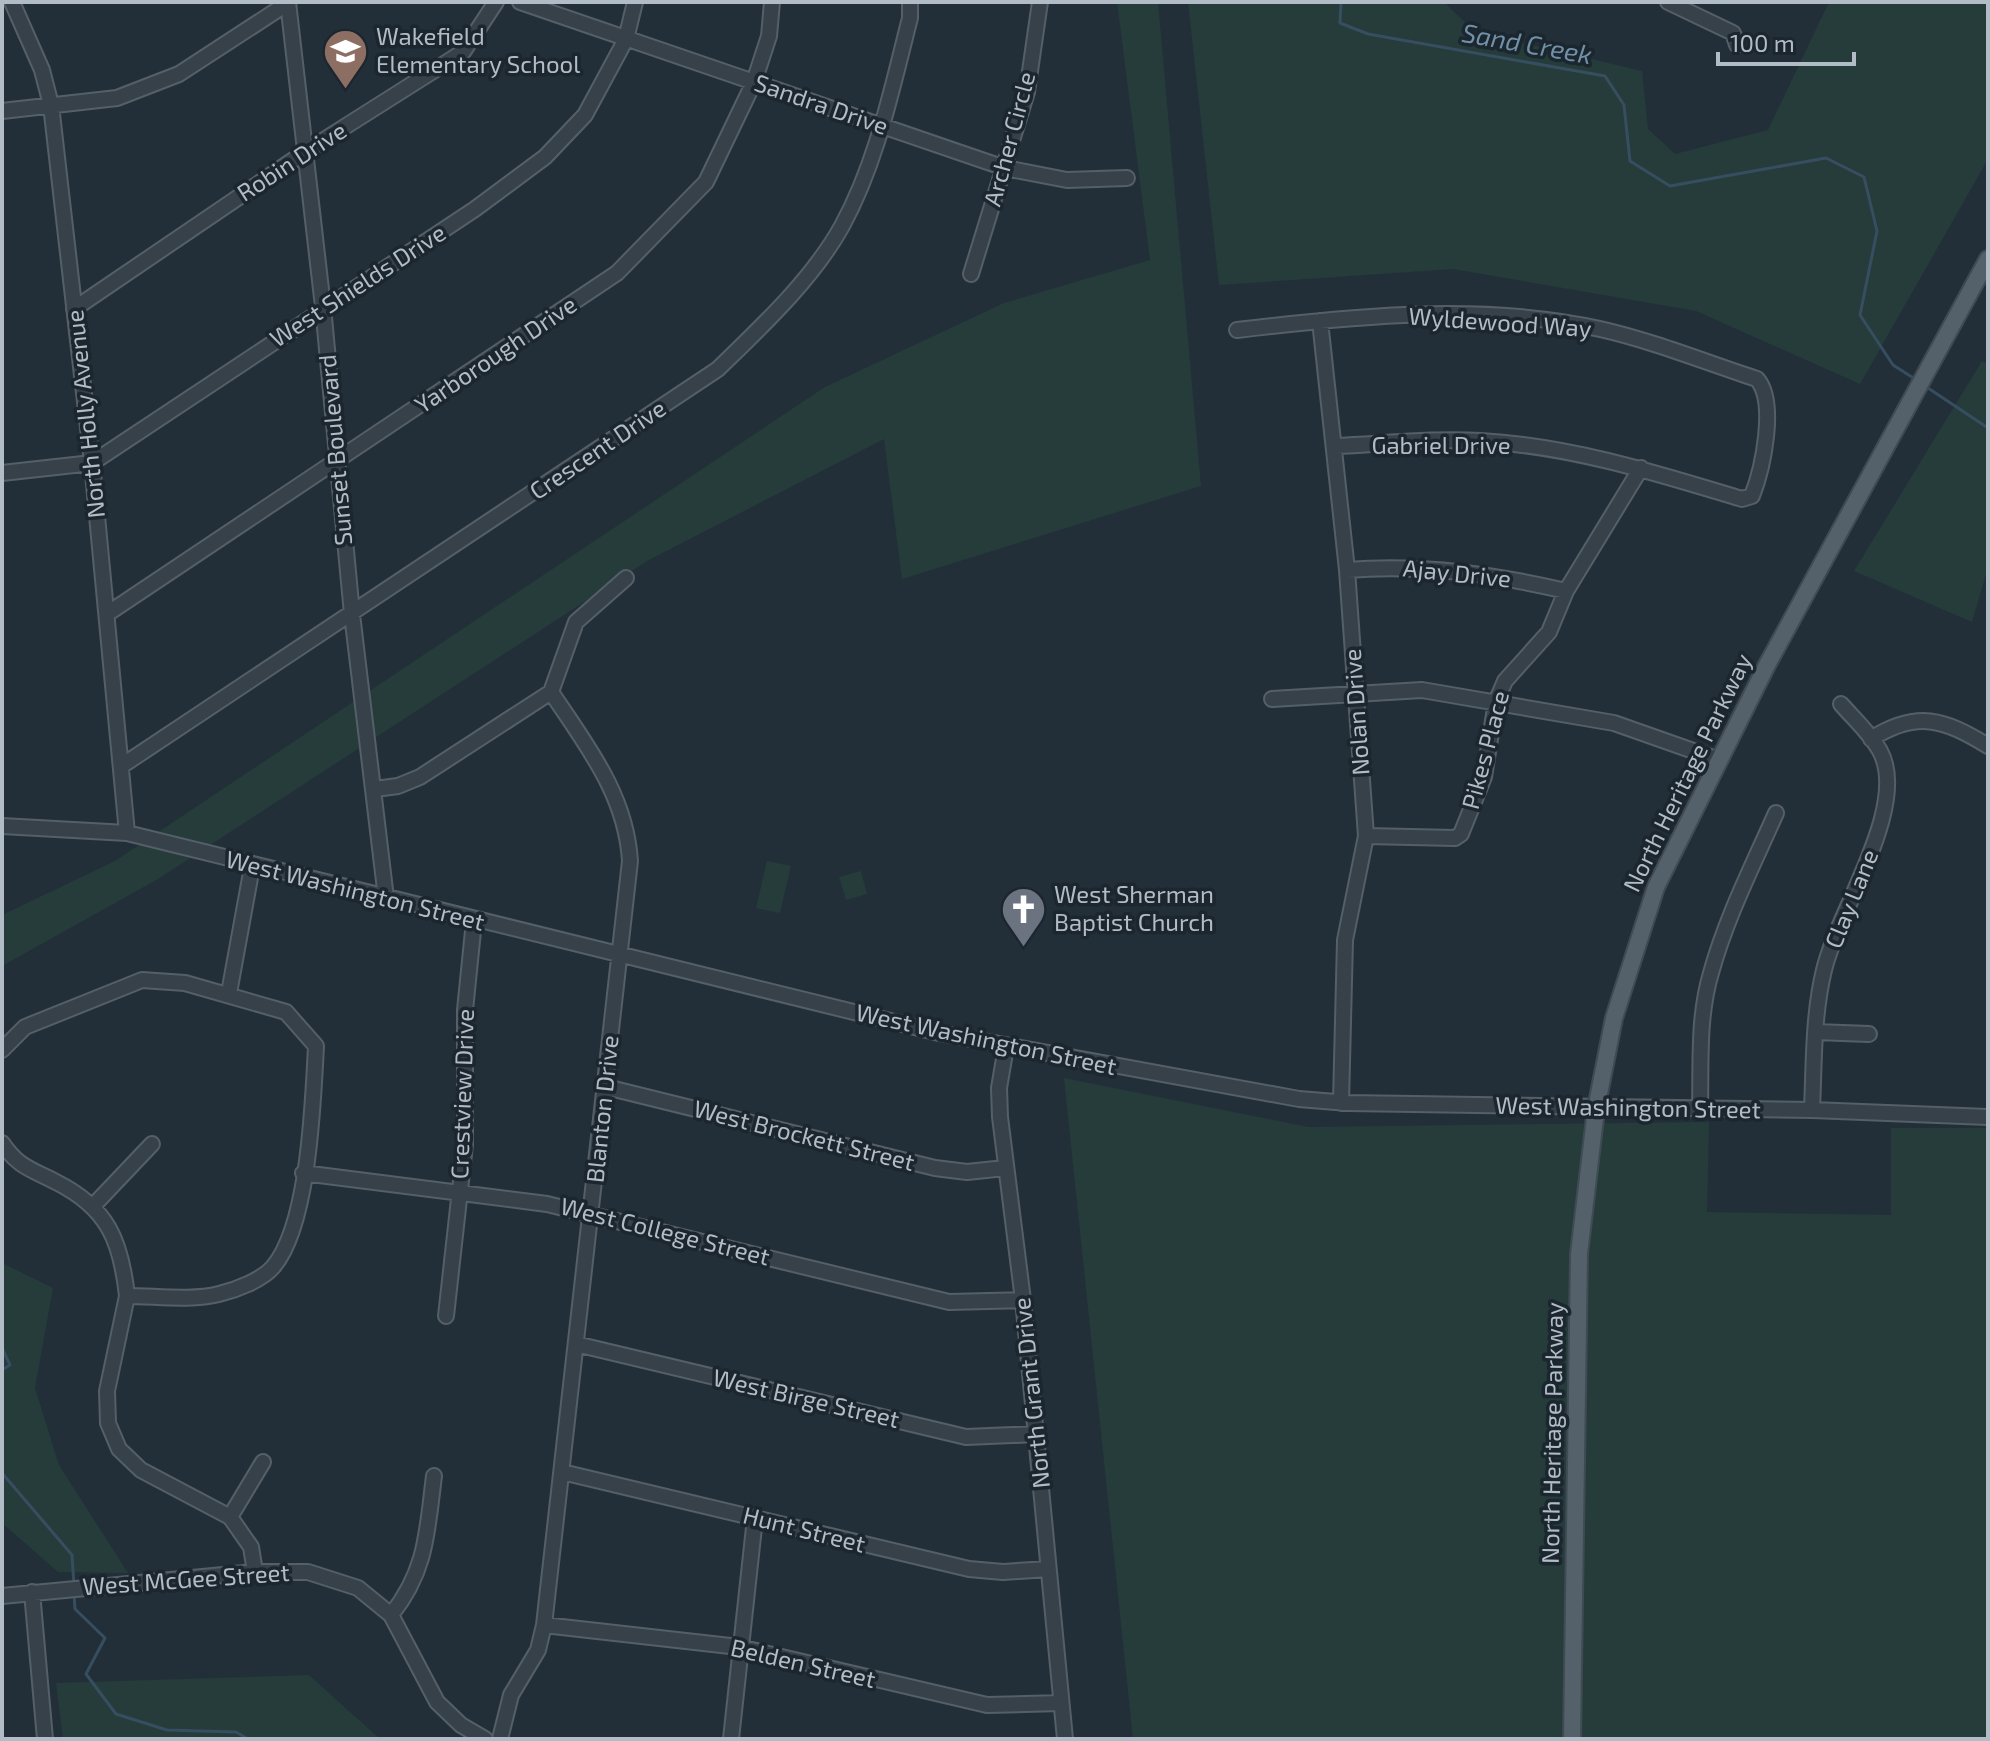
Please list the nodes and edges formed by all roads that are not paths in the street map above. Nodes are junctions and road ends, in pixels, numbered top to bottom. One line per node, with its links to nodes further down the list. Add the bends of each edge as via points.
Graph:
1 (12, 2): 13 (street, North Holly Avenue)
2 (496, 2): 16 (street, Robin Drive, via 463,52)
3 (520, 2): 10 (street, Sandra Drive)
4 (635, 2): 10 (street, West Shields Drive)
5 (772, 2): 12 (street, Yarborough Drive, via 769,36)
6 (910, 2): 15 (street, Crescent Drive)
7 (1040, 2): 17 (street, Archer Circle, via 1027,92)
8 (1668, 2): 11 (street, via 1733,33)
9 (288, 3): 13 (street, via 179,74 117,98); 16 (street, Sunset Boulevard)
10 (626, 39): 12 (street, Sandra Drive); 21 (street, West Shields Drive, via 585,115 545,157)
11 (1737, 45)
12 (754, 82): 15 (street, Sandra Drive); 26 (street, Yarborough Drive, via 706,182 617,273)
13 (51, 105): 14 (street); 22 (street, North Holly Avenue)
14 (2, 111)
15 (883, 126): 17 (street, Sandra Drive); 34 (street, Crescent Drive, via 841,227 781,308 718,369)
16 (305, 152): 21 (street, Sunset Boulevard); 22 (street, Robin Drive)
17 (1005, 168): 18 (street, Sandra Drive, via 1067,180); 20 (street, Archer Circle)
18 (1127, 178)
19 (1988, 259): 42 (main road, North Heritage Parkway)
20 (971, 274)
21 (323, 307): 26 (street, Sunset Boulevard); 27 (street, West Shields Drive)
22 (74, 309): 27 (street, North Holly Avenue)
23 (1320, 321): 24 (street, Wyldewood Way); 25 (street, Nolan Drive); 28 (street, Wyldewood Way, via 1452,315 1559,321 1661,346 1757,379 1765,387 1765,443 1752,496 1742,499)
24 (1237, 330)
25 (1335, 446): 28 (street, Gabriel Drive, via 1480,441); 30 (street, Nolan Drive)
26 (337, 462): 33 (street, Yarborough Drive); 34 (street, Sunset Boulevard)
27 (92, 463): 29 (street, West Shields Drive); 33 (street, North Holly Avenue)
28 (1641, 468): 32 (street, Pikes Place)
29 (2, 473)
30 (1347, 570): 32 (street, Ajay Drive, via 1466,572); 36 (street, Nolan Drive)
31 (626, 578): 35 (street, via 576,622)
32 (1566, 591): 38 (street, Pikes Place, via 1549,632 1515,666)
33 (107, 614): 43 (street, North Holly Avenue)
34 (352, 614): 43 (street, Crescent Drive); 44 (street, Sunset Boulevard)
35 (551, 692): 44 (street, via 420,777); 52 (street, Blanton Drive, via 604,772 624,819 630,861)
36 (1355, 694): 37 (street); 38 (street, via 1422,690); 48 (street, Nolan Drive)
37 (1272, 699)
38 (1496, 702): 42 (street, via 1614,723); 48 (street, Pikes Place, via 1484,777 1461,834)
39 (1841, 704): 40 (street, Clay Lane)
40 (1871, 739): 41 (street, via 1893,725 1921,720 1955,726); 54 (street, Clay Lane, via 1881,753 1890,790 1884,820 1840,918 1823,971)
41 (1988, 746)
42 (1719, 760): 61 (main road, North Heritage Parkway, via 1656,887 1614,1018)
43 (123, 765): 47 (street, North Holly Avenue)
44 (375, 789): 50 (street, Sunset Boulevard)
45 (1776, 813): 60 (street, via 1710,974 1702,1024)
46 (2, 826): 47 (street, West Washington Street)
47 (127, 833): 49 (street, West Washington Street)
48 (1366, 836): 59 (street, Nolan Drive, via 1345,940)
49 (252, 867): 50 (street, West Washington Street); 53 (street)
50 (386, 898): 51 (street, West Washington Street)
51 (474, 921): 52 (street, West Washington Street); 68 (street, Crestview Drive, via 465,1010 467,1106)
52 (618, 956): 56 (street, West Washington Street); 58 (street, Blanton Drive)
53 (229, 993): 57 (street, via 142,980 25,1027); 67 (street, via 286,1012 316,1046)
54 (1816, 1032): 55 (street); 62 (street, Clay Lane)
55 (1869, 1034)
56 (1006, 1047): 59 (street, West Washington Street, via 1256,1093); 66 (street, North Grant Drive, via 999,1088)
57 (2, 1050)
58 (606, 1087): 66 (street, West Brockett Street, via 935,1168); 70 (street, Blanton Drive)
59 (1341, 1103): 61 (street, West Washington Street)
60 (1700, 1108): 61 (street, West Washington Street); 62 (street, West Washington Street)
61 (1596, 1109): 94 (main road, North Heritage Parkway, via 1579,1254)
62 (1812, 1110): 63 (street, West Washington Street)
63 (1988, 1117)
64 (2, 1143): 69 (street, via 15,1162)
65 (152, 1144): 69 (street)
66 (1005, 1168): 72 (street, North Grant Drive)
67 (303, 1173): 68 (street, West College Street); 71 (street, via 293,1235 272,1268 217,1295)
68 (459, 1191): 70 (street, West College Street); 73 (street, Crestview Drive)
69 (94, 1205): 71 (street, via 123,1257)
70 (593, 1214): 72 (street, West College Street, via 949,1302); 74 (street, Blanton Drive)
71 (127, 1296): 79 (street, via 107,1391 108,1423 119,1449 141,1470)
72 (1023, 1300): 75 (street, North Grant Drive)
73 (446, 1316)
74 (576, 1344): 75 (street, West Birge Street, via 966,1437); 77 (street, Blanton Drive)
75 (1037, 1434): 81 (street, North Grant Drive)
76 (263, 1462): 79 (street)
77 (562, 1472): 80 (street, Hunt Street); 86 (street, Blanton Drive)
78 (434, 1476): 85 (street, via 422,1564)
79 (230, 1517): 82 (street, via 251,1547)
80 (755, 1518): 81 (street, Hunt Street, via 969,1569); 87 (street)
81 (1048, 1569): 88 (street, North Grant Drive)
82 (255, 1572): 83 (street, West McGee Street); 85 (street, West McGee Street, via 308,1572 358,1588)
83 (32, 1592): 84 (street, West McGee Street); 89 (street)
84 (2, 1596)
85 (391, 1615): 90 (street, West McGee Street, via 437,1702)
86 (544, 1625): 87 (street, Belden Street); 91 (street, Blanton Drive, via 538,1650 511,1695)
87 (739, 1647): 88 (street, Belden Street, via 987,1705); 92 (street)
88 (1061, 1703): 93 (street, North Grant Drive)
89 (45, 1739)
90 (485, 1739)
91 (500, 1739)
92 (731, 1739)
93 (1065, 1739)
94 (1572, 1739)

